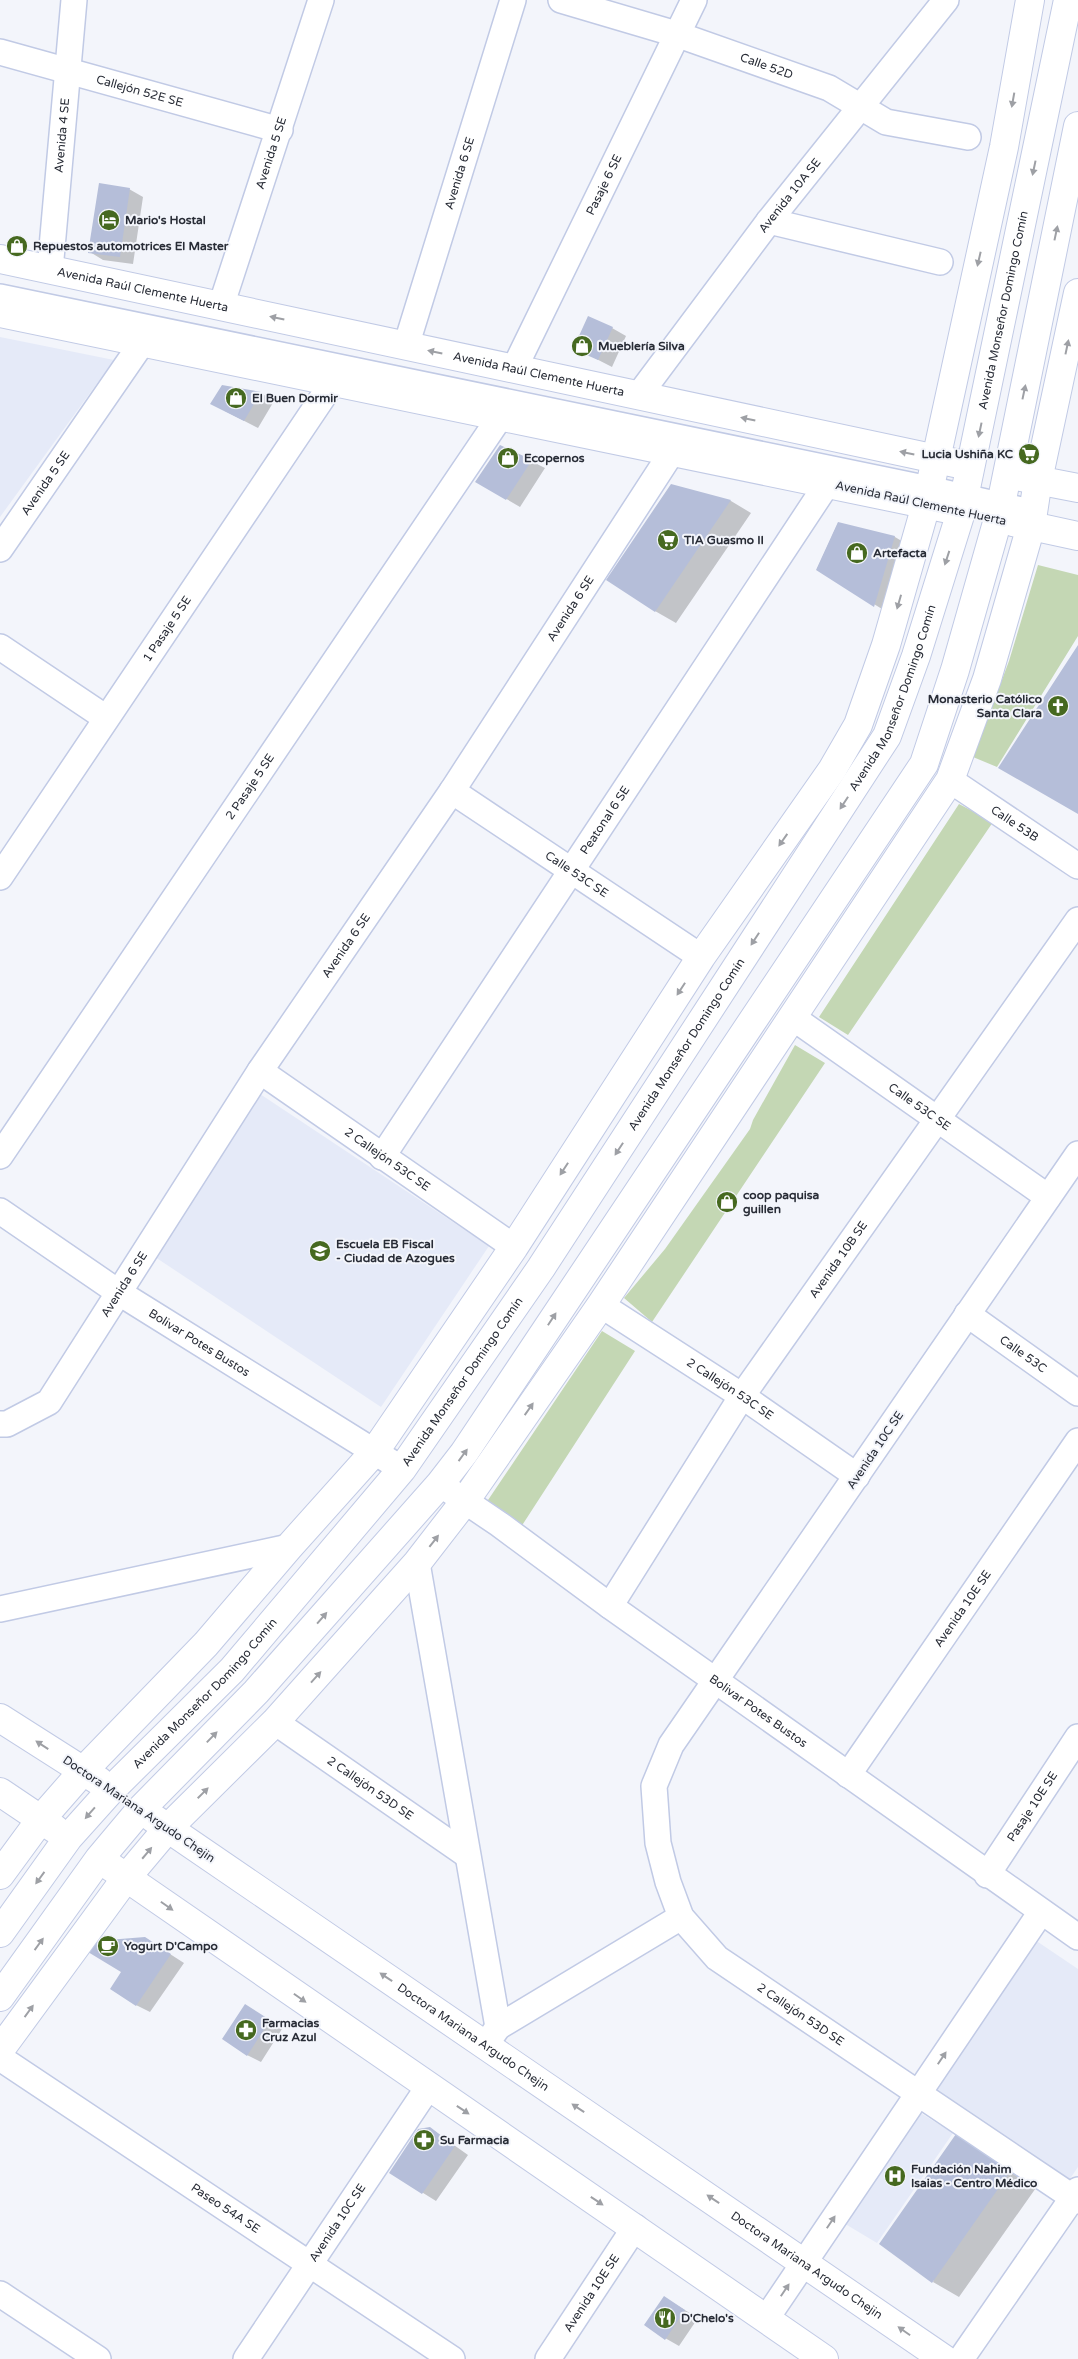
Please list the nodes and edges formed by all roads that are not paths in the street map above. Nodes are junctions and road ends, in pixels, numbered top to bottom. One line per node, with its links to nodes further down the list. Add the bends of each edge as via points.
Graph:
1 (74, 0): 12 (street, Avenida 4 SE)
2 (321, 0): 16 (street, Avenida 5 SE)
3 (513, 0): 27 (street, Avenida 6 SE)
4 (561, 0): 9 (street, Calle 52D)
5 (694, 0): 9 (street, Pasaje 6 SE)
6 (946, 0): 14 (street, Avenida 10A SE)
7 (1030, 0): 11 (main road, Avenida Monseñor Domingo Comín)
8 (1068, 0): 13 (main road, Avenida Monseñor Domingo Comín)
9 (676, 34): 14 (street, Calle 52D, via 829,88); 28 (street, Pasaje 6 SE)
10 (0, 52): 12 (street, Callejón 52E SE)
11 (1020, 62): 13 (main road); 33 (main road, Avenida Monseñor Domingo Comín, one-way to 33)
12 (68, 72): 16 (street, Callejón 52E SE); 21 (street, Avenida 4 SE)
13 (1054, 72): 34 (main road, Avenida Monseñor Domingo Comín, one-way to 34)
14 (861, 106): 17 (street, Calle 52D, via 894,124); 18 (street, Avenida 10A SE)
15 (1078, 126): 35 (main road, one-way to 15)
16 (280, 130): 24 (street, Avenida 5 SE)
17 (968, 137)
18 (769, 221): 20 (street); 30 (street, Avenida 10A SE)
19 (0, 259): 21 (main road, Avenida Raúl Clemente Huerta)
20 (940, 262)
21 (50, 270): 24 (main road, Avenida Raúl Clemente Huerta)
22 (1078, 293): 36 (main road, one-way to 22)
23 (0, 298): 39 (street)
24 (221, 306): 27 (main road, Avenida Raúl Clemente Huerta, one-way to 24)
25 (0, 313): 26 (main road, Avenida Raúl Clemente Huerta)
26 (142, 343): 29 (main road, Avenida Raúl Clemente Huerta); 45 (street, Avenida 5 SE)
27 (406, 346): 28 (main road, Avenida Raúl Clemente Huerta, one-way to 27)
28 (514, 369): 30 (main road, Avenida Raúl Clemente Huerta)
29 (333, 382): 31 (main road, Avenida Raúl Clemente Huerta); 47 (street, 1 Pasaje 5 SE)
30 (639, 395): 33 (main road, Avenida Raúl Clemente Huerta, one-way to 30)
31 (500, 416): 32 (main road, Avenida Raúl Clemente Huerta); 61 (street, 2 Pasaje 5 SE)
32 (672, 452): 37 (main road, Avenida Raúl Clemente Huerta); 49 (street, Avenida 6 SE)
33 (937, 459): 34 (main road, Avenida Raúl Clemente Huerta); 39 (main road, Avenida Monseñor Domingo Comín)
34 (972, 467): 35 (main road, Avenida Raúl Clemente Huerta); 40 (main road, Avenida Monseñor Domingo Comín)
35 (1007, 474): 36 (main road, Avenida Raúl Clemente Huerta); 41 (main road)
36 (1038, 480): 38 (main road, Avenida Raúl Clemente Huerta); 42 (main road)
37 (827, 484): 39 (main road, Avenida Raúl Clemente Huerta); 51 (street, Peatonal 6 SE)
38 (1078, 488)
39 (928, 497): 40 (main road, Avenida Raúl Clemente Huerta); 56 (main road, Avenida Monseñor Domingo Comín, one-way to 56, via 886,645 858,725 832,770)
40 (963, 504): 41 (main road, Avenida Raúl Clemente Huerta); 74 (main road, Avenida Monseñor Domingo Comín, one-way to 74, via 916,656 887,736 542,1268)
41 (999, 512): 42 (main road, Avenida Raúl Clemente Huerta); 54 (main road, via 955,670 924,764)
42 (1032, 520): 43 (street); 44 (main road, Avenida Raúl Clemente Huerta); 48 (main road, via 987,679)
43 (1078, 523)
44 (1078, 536)
45 (0, 549)
46 (0, 647): 47 (street)
47 (106, 718): 52 (street, 1 Pasaje 5 SE)
48 (950, 780): 50 (street, Calle 53B); 55 (main road)
49 (452, 791): 51 (street, Calle 53C SE); 58 (street, Avenida 6 SE)
50 (1078, 866)
51 (572, 871): 56 (street, Calle 53C SE); 62 (street, Peatonal 6 SE)
52 (0, 876)
53 (1078, 920): 59 (street, Avenida 10B SE)
54 (815, 926): 55 (main road); 76 (main road, one-way to 54, via 464,1453)
55 (840, 945): 57 (main road)
56 (701, 958): 65 (main road, Avenida Monseñor Domingo Comín, one-way to 65)
57 (792, 1017): 59 (street, Calle 53C SE); 67 (main road)
58 (260, 1071): 62 (street, 2 Callejón 53C SE); 66 (street, Avenida 6 SE)
59 (937, 1119): 63 (street, Calle 53C SE); 70 (street, Avenida 10B SE)
60 (1078, 1154): 63 (street, Avenida 10C SE)
61 (0, 1156)
62 (382, 1157): 65 (street, 2 Callejón 53C SE)
63 (1048, 1197): 68 (street, Avenida 10C SE)
64 (0, 1211): 66 (street, Bolivar Potes Bustos)
65 (514, 1247): 73 (main road, Avenida Monseñor Domingo Comín)
66 (118, 1292): 71 (street, Avenida 6 SE, via 49,1402); 73 (street, Bolivar Potes Bustos)
67 (601, 1305): 70 (street, 2 Callejón 53C SE); 77 (main road, one-way to 67)
68 (968, 1314): 69 (street, Calle 53C); 75 (street, Avenida 10C SE)
69 (1078, 1392)
70 (742, 1396): 75 (street, 2 Callejón 53C SE); 80 (street, Avenida 10B SE)
71 (4, 1424)
72 (1078, 1441): 88 (street, Avenida 10E SE)
73 (375, 1451): 74 (street, Bolivar Potes Bustos); 78 (main road, Avenida Monseñor Domingo Comín)
74 (402, 1469): 89 (main road, Avenida Monseñor Domingo Comín, via 232,1670)
75 (857, 1476): 82 (street, Avenida 10C SE)
76 (440, 1484): 77 (street, Bolivar Potes Bustos); 91 (main road, one-way to 76, via 256,1692)
77 (466, 1501): 79 (main road, one-way to 77); 80 (street, Bolivar Potes Bustos)
78 (289, 1547): 81 (street); 87 (main road, Avenida Monseñor Domingo Comín, via 206,1644)
79 (417, 1563): 84 (main road, one-way to 79); 95 (street)
80 (610, 1606): 82 (street, Bolivar Potes Bustos)
81 (0, 1609)
82 (716, 1680): 86 (street, Avenida 10C SE); 88 (street, Bolivar Potes Bustos)
83 (0, 1718): 87 (main road, Doctora Mariana Argudo Chejin, one-way to 83)
84 (275, 1722): 93 (main road, one-way to 84); 95 (street, 2 Callejón 53D SE)
85 (1078, 1736): 98 (street, Pasaje 10E SE)
86 (671, 1746): 101 (street, 2 Callejón 53D SE, via 654,1786 658,1843)
87 (83, 1771): 89 (main road, Doctora Mariana Argudo Chejin); 92 (main road, Avenida Monseñor Domingo Comín)
88 (848, 1775): 98 (street, Bolivar Potes Bustos)
89 (112, 1789): 91 (main road, Doctora Mariana Argudo Chejin); 94 (main road, Avenida Monseñor Domingo Comín, one-way to 94)
90 (0, 1792): 92 (main road)
91 (141, 1809): 93 (main road, Doctora Mariana Argudo Chejin); 96 (main road)
92 (41, 1819): 94 (main road); 97 (main road, Avenida Monseñor Domingo Comín)
93 (168, 1828): 99 (main road, one-way to 93); 105 (main road, Doctora Mariana Argudo Chejin, one-way to 93)
94 (68, 1838): 96 (main road); 102 (main road, Avenida Monseñor Domingo Comín, one-way to 102)
95 (467, 1855): 105 (street)
96 (99, 1859): 99 (main road); 104 (main road, one-way to 96)
97 (0, 1875)
98 (987, 1875): 100 (street, Bolivar Potes Bustos)
99 (126, 1878): 106 (main road, one-way to 99); 108 (main road, one-way to 108)
100 (1041, 1912): 103 (street, Bolivar Potes Bustos); 109 (street, one-way to 100)
101 (681, 1917): 105 (street); 109 (street, 2 Callejón 53D SE, via 717,1958)
102 (0, 1933)
103 (1078, 1937)
104 (0, 1997)
105 (492, 2036): 112 (main road, Doctora Mariana Argudo Chejin, one-way to 105)
106 (0, 2050)
107 (0, 2058): 113 (street, Paseo 54A SE)
108 (429, 2086): 111 (main road, one-way to 111); 113 (street, Avenida 10C SE)
109 (919, 2092): 110 (street, 2 Callejón 53D SE); 112 (street, one-way to 109)
110 (1076, 2196): 122 (street)
111 (636, 2228): 115 (main road); 119 (street, Avenida 10E SE)
112 (804, 2262): 115 (street, one-way to 112); 121 (main road, Doctora Mariana Argudo Chejin, one-way to 112)
113 (310, 2264): 117 (street, Avenida 10C SE); 118 (street, Paseo 54A SE)
114 (0, 2294): 116 (street)
115 (766, 2319): 120 (main road)
116 (98, 2359)
117 (246, 2359)
118 (452, 2359)
119 (548, 2359)
120 (824, 2359)
121 (944, 2359)
122 (961, 2359)

